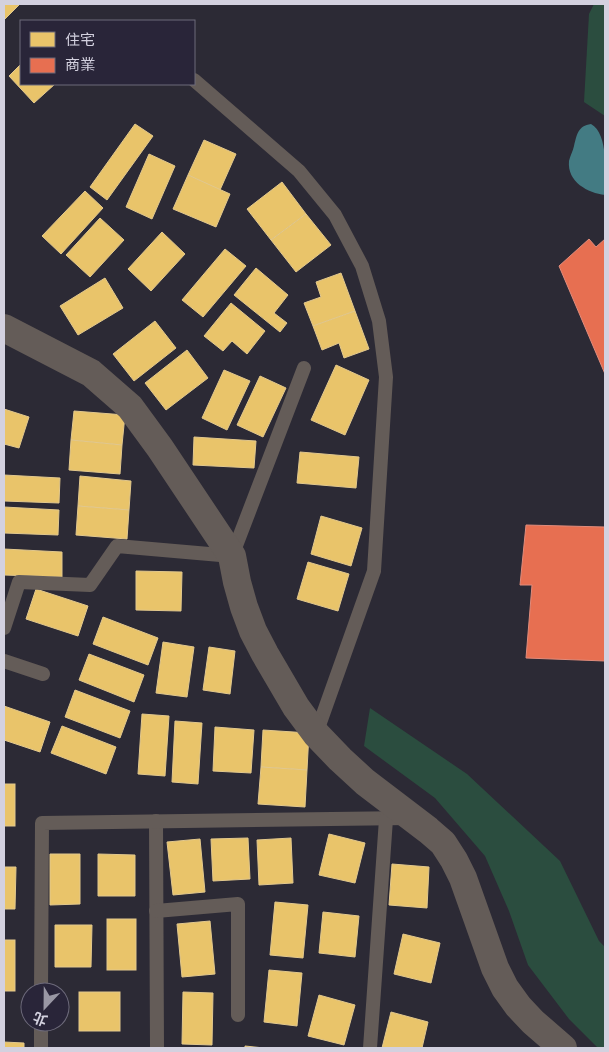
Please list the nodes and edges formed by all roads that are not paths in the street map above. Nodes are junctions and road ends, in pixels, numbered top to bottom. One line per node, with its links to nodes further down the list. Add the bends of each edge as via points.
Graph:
1 (195, 81): 8 (lane, via 299,171 335,215 362,266 379,320 386,377 374,571)
2 (4, 328): 4 (street, via 91,373 130,407)
3 (304, 368): 4 (lane)
4 (232, 556): 5 (lane, via 117,546 90,585 19,582); 8 (street, via 253,631 296,707)
5 (4, 628)
6 (4, 661): 7 (lane)
7 (43, 674)
8 (316, 734): 9 (street)
9 (399, 818): 10 (lane); 17 (lane); 18 (street, via 428,830 443,843 463,878 505,988 533,1022)
10 (156, 821): 11 (lane); 12 (lane, via 42,823)
11 (156, 911): 13 (lane, via 238,904); 16 (lane)
12 (41, 982)
13 (238, 1015)
14 (41, 1032): 15 (lane)
15 (41, 1048)
16 (157, 1048)
17 (370, 1048)
18 (563, 1048)

